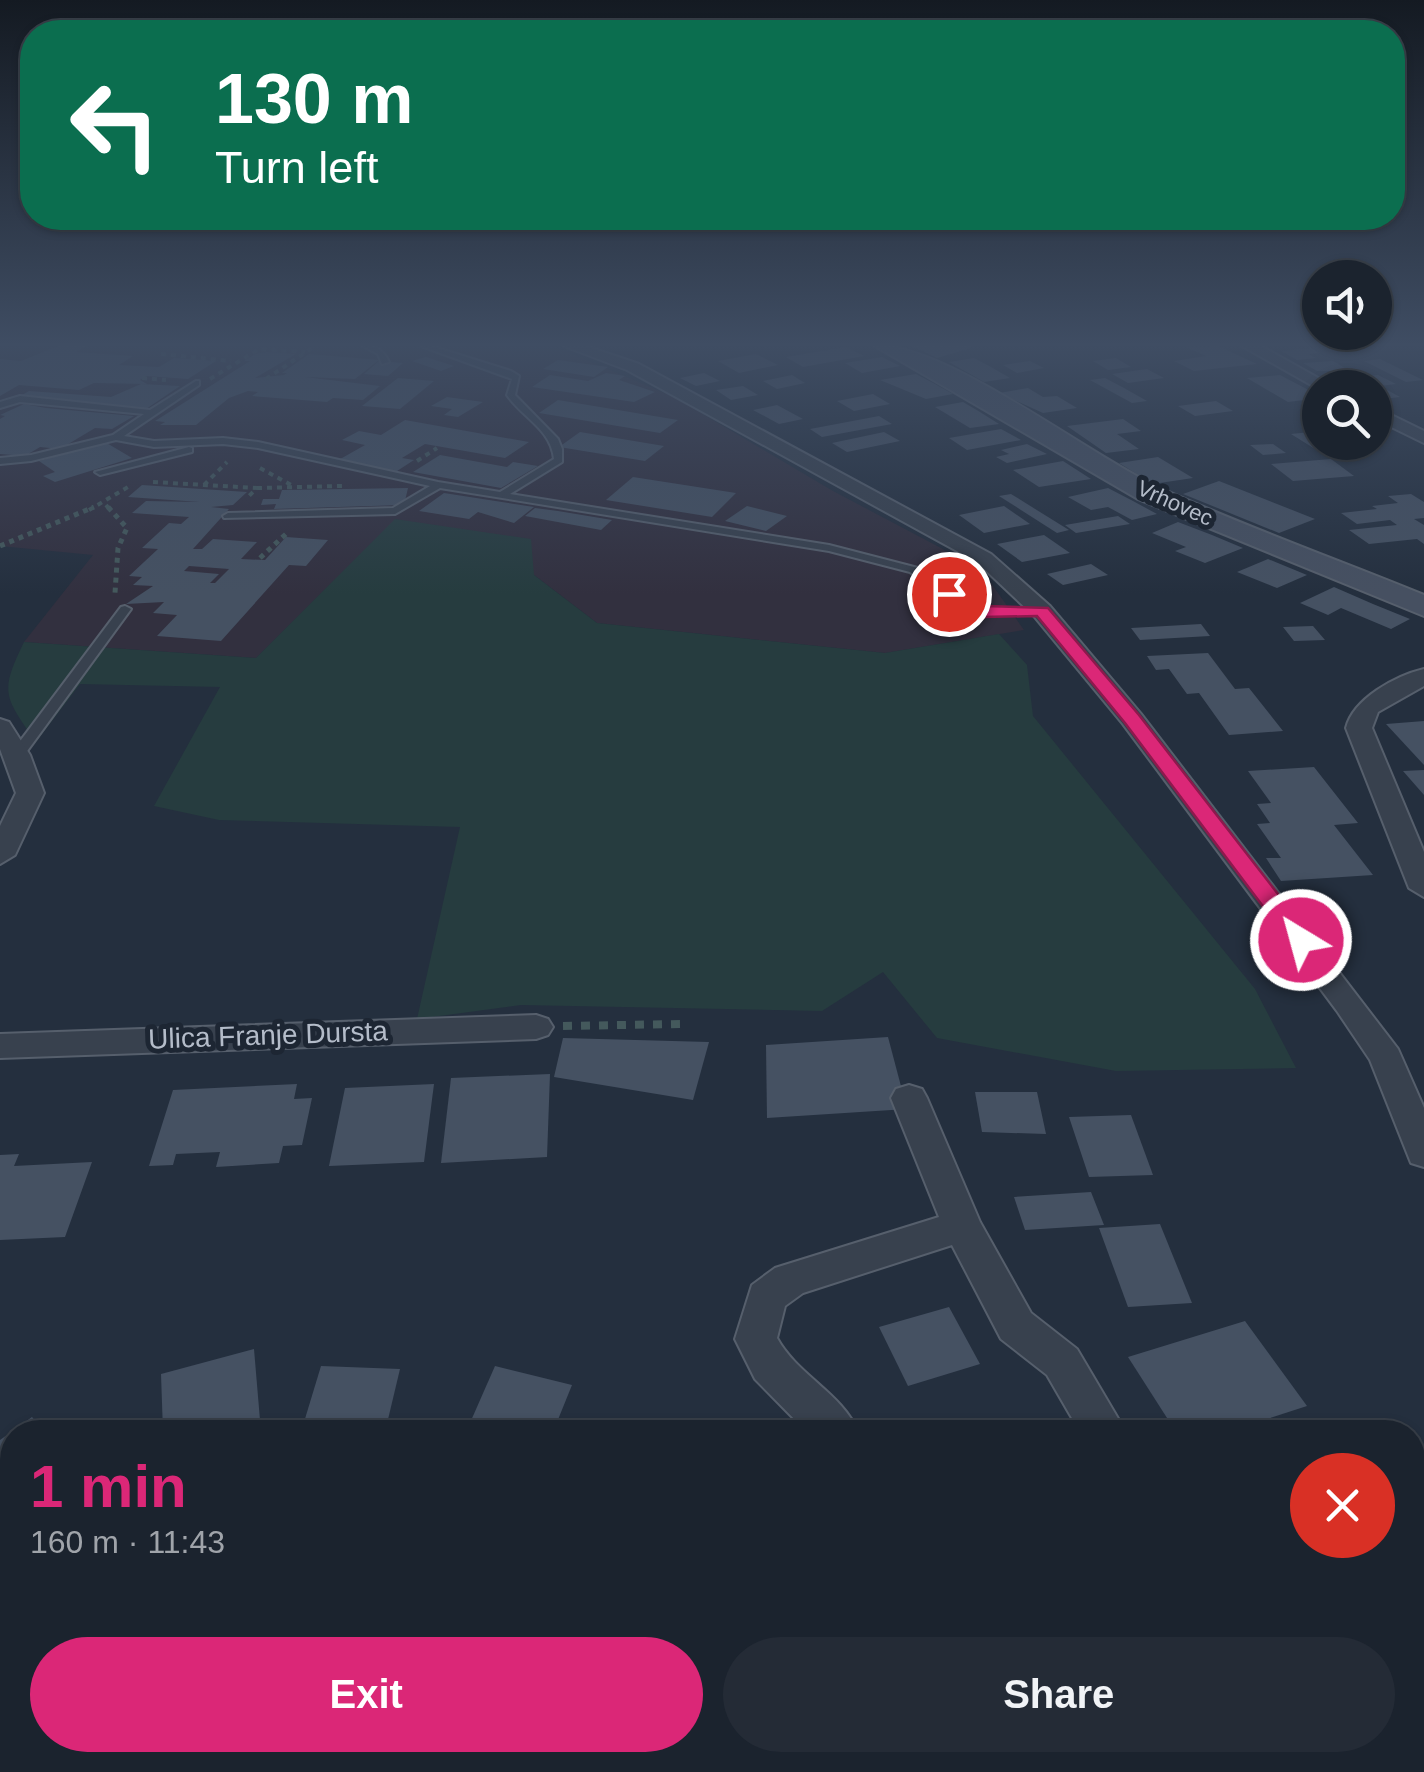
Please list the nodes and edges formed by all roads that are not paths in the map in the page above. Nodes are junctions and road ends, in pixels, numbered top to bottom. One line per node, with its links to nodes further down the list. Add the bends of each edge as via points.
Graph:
1 (129, 429): 5 (lane)
2 (549, 429): 10 (lane, via 559,460)
3 (750, 429): 14 (street, via 984,558)
4 (1039, 429): 12 (street, Vrhovec, via 1148,493)
5 (120, 435): 6 (lane, via 154,444); 7 (lane)
6 (204, 442): 8 (lane); 9 (lane, via 258,446)
7 (0, 461)
8 (100, 472)
9 (438, 485): 10 (lane); 11 (lane, via 396,511)
10 (500, 496): 14 (lane, via 829,548 914,570 982,612)
11 (228, 516)
12 (1424, 606)
13 (125, 609): 17 (lane)
14 (1042, 611): 23 (street, via 1349,1003 1386,1058)
15 (1424, 676): 19 (street, via 1370,707 1359,728)
16 (0, 727): 17 (street)
17 (17, 755): 18 (street, via 30,793)
18 (0, 855)
19 (1424, 888)
20 (536, 1027): 21 (street, Ulica Franje Dursta)
21 (0, 1046)
22 (909, 1098): 24 (street)
23 (1424, 1153)
24 (962, 1226): 25 (street, via 789,1280 767,1298 756,1339 770,1366); 26 (street, via 1016,1326 1062,1362)
25 (824, 1420)
26 (1097, 1420)

